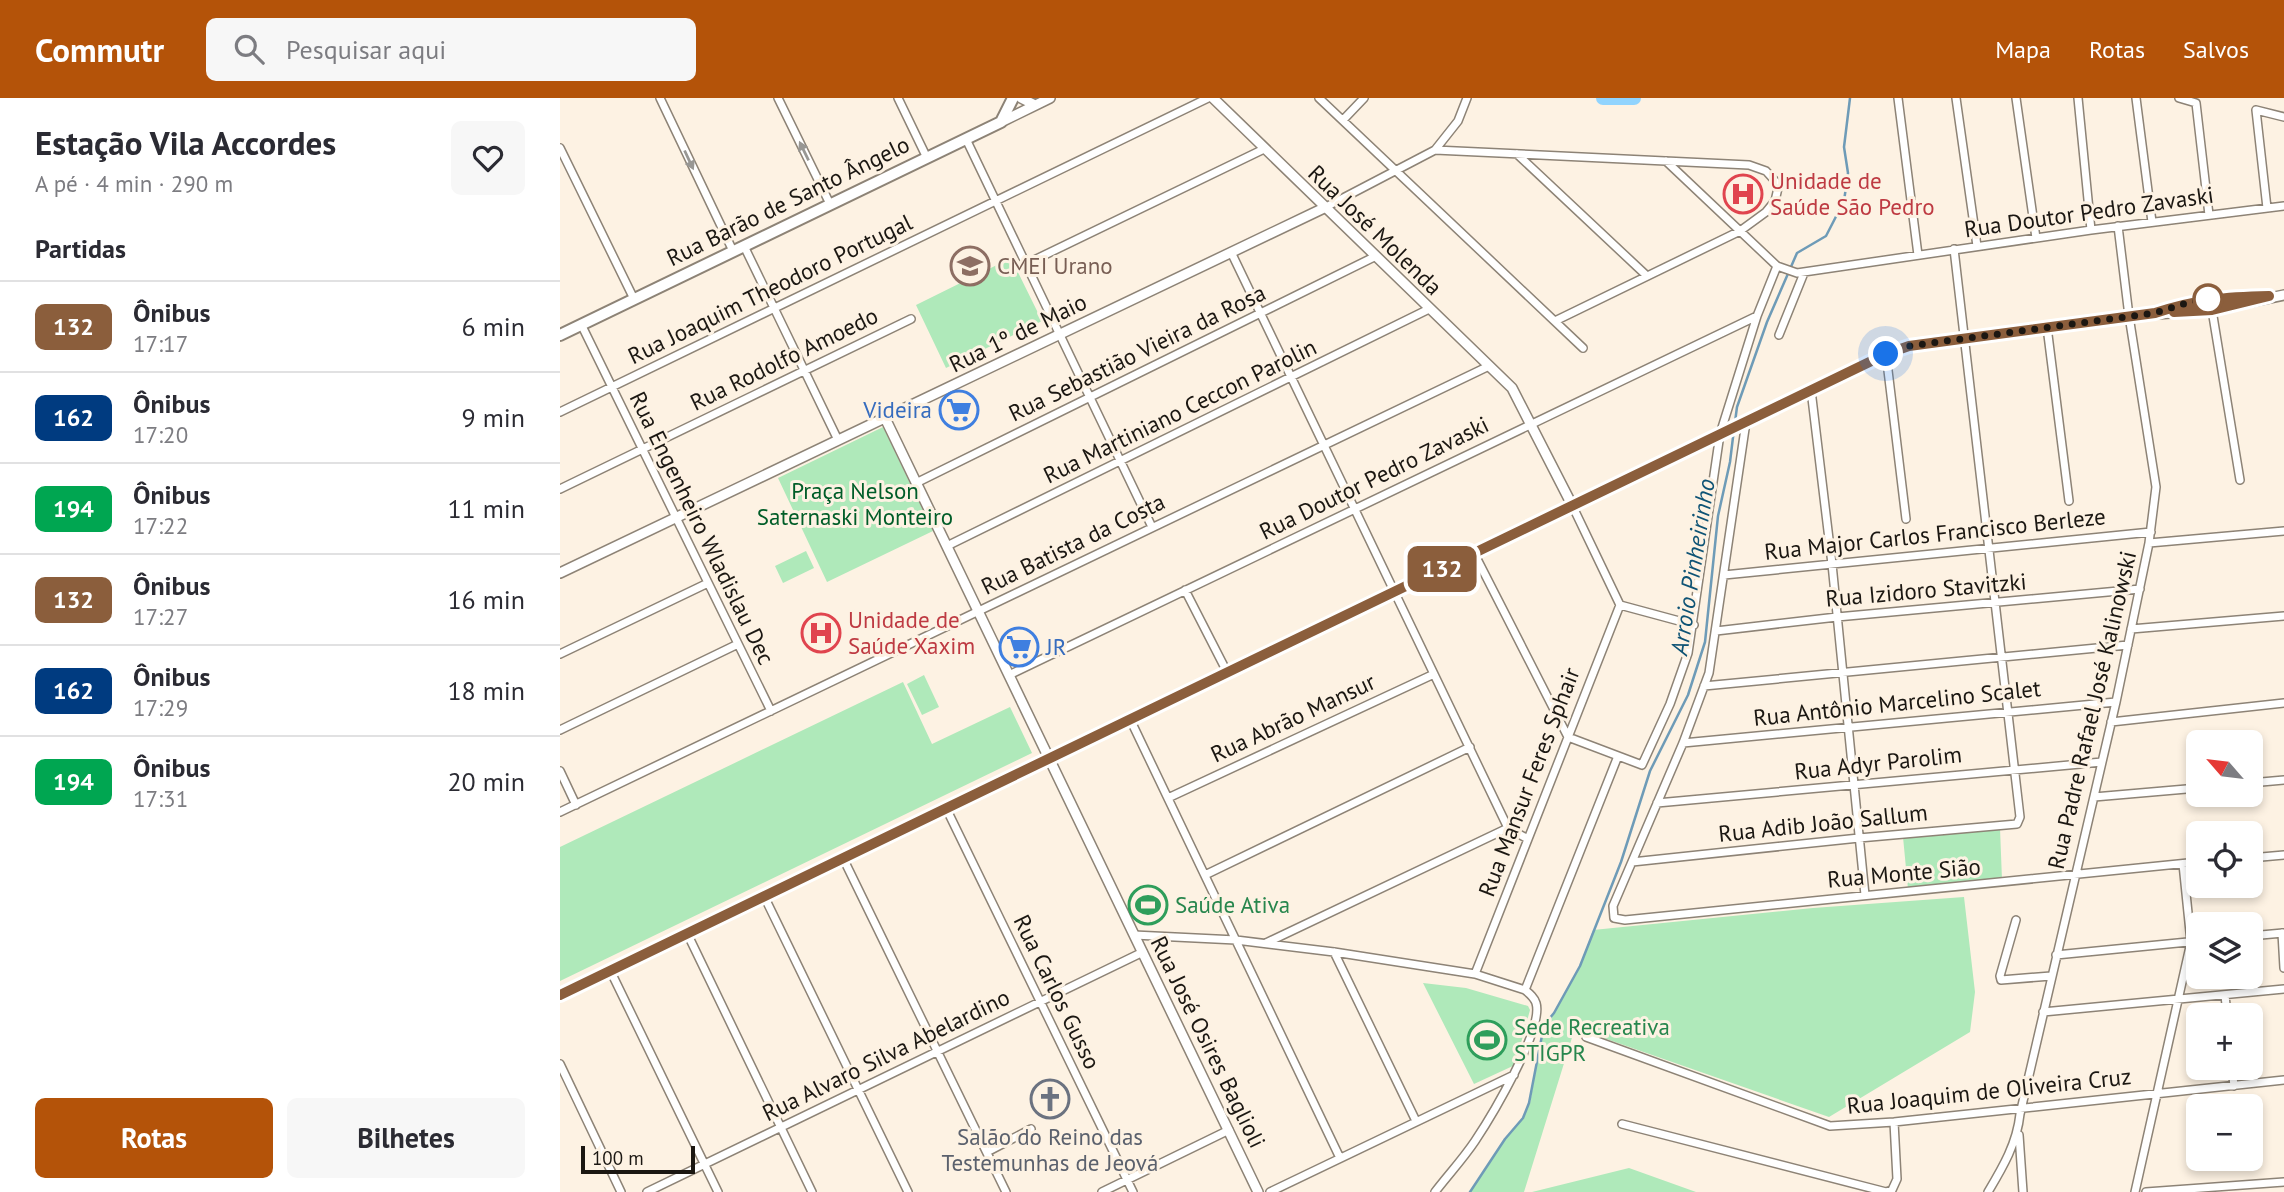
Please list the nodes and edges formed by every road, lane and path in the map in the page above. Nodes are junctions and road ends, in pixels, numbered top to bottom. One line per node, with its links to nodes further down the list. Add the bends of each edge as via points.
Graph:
1 (660, 98): 43 (street, one-way to 43)
2 (778, 98): 30 (street, one-way to 2)
3 (898, 98): 26 (street)
4 (1013, 98): 20 (main road)
5 (1021, 98): 17 (street)
6 (1049, 98): 17 (street, Rua Barão de Santo Ângelo)
7 (1210, 98): 23 (street, Rua José Molenda); 29 (street, Rua Joaquim Theodoro Portugal)
8 (1319, 98): 19 (street)
9 (1364, 98): 19 (street)
10 (1467, 98): 24 (street, Rua 1º de Maio, via 1458,121)
11 (1898, 98): 45 (street)
12 (1956, 98): 41 (street)
13 (2016, 98): 39 (street)
14 (2078, 98): 37 (street)
15 (2136, 98): 35 (street)
16 (2179, 98): 34 (street, via 2196,103)
17 (1035, 105): 20 (street, Rua Barão de Santo Ângelo)
18 (2284, 117): 33 (street, via 2256,110)
19 (1343, 120): 28 (street)
20 (1001, 122): 21 (main road, Rua Barão de Santo Ângelo)
21 (966, 139): 26 (main road, Rua Barão de Santo Ângelo); 29 (street)
22 (560, 148): 53 (street)
23 (1264, 149): 32 (street, Rua José Molenda); 47 (street)
24 (1435, 150): 25 (street); 28 (street, Rua 1º de Maio)
25 (1517, 154): 27 (street); 50 (street)
26 (927, 158): 30 (main road, Rua Barão de Santo Ângelo)
27 (1666, 161): 38 (street); 38 (street, via 1749,165 1770,174 1778,188 1775,201)
28 (1396, 171): 32 (street, Rua 1º de Maio); 62 (street)
29 (996, 202): 47 (street); 54 (street, Rua Joaquim Theodoro Portugal)
30 (830, 204): 40 (main road, Rua Barão de Santo Ângelo)
31 (2284, 206): 33 (street, Rua Doutor Pedro Zavaski)
32 (1324, 208): 44 (street, Rua 1º de Maio); 46 (street, Rua José Molenda)
33 (2267, 208): 34 (street, Rua Doutor Pedro Zavaski)
34 (2209, 215): 35 (street, Rua Doutor Pedro Zavaski)
35 (2152, 222): 36 (street, Rua Doutor Pedro Zavaski)
36 (2118, 226): 37 (street, Rua Doutor Pedro Zavaski); 60 (street, Rua Padre Rafael José Kalinowski)
37 (2091, 230): 39 (street, Rua Doutor Pedro Zavaski)
38 (1740, 231): 48 (street); 50 (street)
39 (2036, 238): 41 (street, Rua Doutor Pedro Zavaski)
40 (744, 246): 43 (main road, Rua Barão de Santo Ângelo); 54 (street)
41 (1977, 246): 42 (street, Rua Doutor Pedro Zavaski)
42 (1954, 250): 45 (street, Rua Doutor Pedro Zavaski); 68 (street)
43 (733, 251): 53 (main road, Rua Barão de Santo Ângelo)
44 (1231, 252): 58 (street); 65 (street, Rua 1º de Maio)
45 (1918, 255): 49 (street, Rua Doutor Pedro Zavaski)
46 (1374, 257): 55 (street, Rua José Molenda); 58 (street, Rua Sebastião Vieira da Rosa)
47 (1026, 264): 65 (street)
48 (1780, 268): 49 (street, Rua Doutor Pedro Zavaski); 59 (street)
49 (1800, 273): 67 (street)
50 (1647, 276): 62 (street)
51 (2284, 295): 52 (street)
52 (2269, 296): 56 (street); 57 (street, via 2222,297)
53 (634, 299): 63 (main road, Rua Barão de Santo Ângelo)
54 (774, 308): 72 (street); 74 (street, Rua Joaquim Theodoro Portugal)
55 (1429, 309): 71 (street, Rua José Molenda); 73 (street, Rua Martiniano Ceccon Parolin)
56 (2212, 310): 57 (street); 86 (street)
57 (2155, 313): 60 (street)
58 (1262, 314): 73 (street); 76 (street, Rua Sebastião Vieira da Rosa)
59 (1757, 316): 80 (street, Rua Doutor Pedro Zavaski); 81 (street)
60 (2129, 316): 64 (street); 96 (street, Rua Padre Rafael José Kalinowski, via 2156,487)
61 (911, 319): 72 (street, Rua Rodolfo Amoedo)
62 (1555, 321): 69 (street)
63 (581, 324): 66 (main road, Rua Barão de Santo Ângelo); 74 (street, Rua Engenheiro Wladislau Dec)
64 (2047, 327): 68 (street); 89 (street)
65 (1059, 334): 76 (street); 78 (street, Rua 1º de Maio)
66 (560, 335)
67 (1779, 335)
68 (1965, 338): 70 (street); 99 (street)
69 (1583, 348)
70 (1886, 354): 75 (street); 93 (street)
71 (1489, 366): 80 (street, Rua José Molenda, via 1512,388); 83 (street, Rua Batista da Costa)
72 (804, 371): 82 (street); 84 (street, Rua Rodolfo Amoedo)
73 (1292, 377): 83 (street); 85 (street, Rua Martiniano Ceccon Parolin)
74 (612, 387): 77 (street, Rua Joaquim Theodoro Portugal); 84 (street, Rua Engenheiro Wladislau Dec)
75 (1811, 390): 79 (street); 101 (street)
76 (1090, 397): 85 (street); 87 (street, Rua Sebastião Vieira da Rosa)
77 (560, 412)
78 (885, 418): 82 (street, Rua 1º de Maio); 87 (street, Rua José Osires Baglioli)
79 (1745, 423): 81 (street); 103 (street)
80 (1531, 425): 90 (street); 91 (street, Rua Doutor Pedro Zavaski)
81 (1723, 433): 90 (street); 113 (street)
82 (838, 440): 92 (street, Rua 1º de Maio)
83 (1324, 444): 91 (street); 94 (street, Rua Batista da Costa)
84 (642, 449): 88 (street, Rua Rodolfo Amoedo); 92 (street, Rua Engenheiro Wladislau Dec)
85 (1120, 461): 94 (street); 98 (street, Rua Martiniano Ceccon Parolin)
86 (2241, 480)
87 (916, 483): 98 (street, Rua José Osires Baglioli)
88 (560, 489)
89 (2069, 501)
90 (1572, 505): 100 (street); 109 (street)
91 (1355, 509): 106 (street, Rua Doutor Pedro Zavaski); 107 (street)
92 (676, 518): 102 (street, Rua 1º de Maio); 104 (street, Rua Engenheiro Wladislau Dec)
93 (1906, 519)
94 (1152, 527): 110 (street, Rua Batista da Costa)
95 (2284, 531): 97 (street)
96 (2151, 532): 97 (street, Rua Padre Rafael José Kalinowski); 99 (street, Rua Major Carlos Francisco Berleze)
97 (2150, 543): 105 (street, Rua Padre Rafael José Kalinowski)
98 (947, 547): 110 (street, Rua José Osires Baglioli)
99 (1989, 548): 101 (street, Rua Major Carlos Francisco Berleze); 108 (street)
100 (1474, 553): 107 (street); 133 (street)
101 (1832, 564): 103 (street, Rua Major Carlos Francisco Berleze); 112 (street)
102 (560, 573)
103 (1724, 575): 115 (street)
104 (708, 583): 116 (street, Rua Engenheiro Wladislau Dec); 118 (street)
105 (2140, 589): 108 (street, Rua Izidoro Stavitzki); 114 (street, Rua Padre Rafael José Kalinowski)
106 (1185, 590): 121 (street); 123 (street, Rua Doutor Pedro Zavaski)
107 (1395, 591): 121 (street); 122 (street)
108 (1996, 603): 112 (street, Rua Izidoro Stavitzki); 119 (street)
109 (1620, 605): 113 (street); 133 (street, Rua Mansur Feres Sphair)
110 (978, 611): 123 (street, Rua José Osires Baglioli); 127 (street, Rua Batista da Costa)
111 (2284, 615): 114 (street)
112 (1838, 617): 115 (street, Rua Izidoro Stavitzki); 120 (street)
113 (1694, 625): 136 (street, via 1670,704 1642,765)
114 (2131, 629): 117 (street, Rua Padre Rafael José Kalinowski)
115 (1716, 631): 124 (street)
116 (738, 644): 127 (street, Rua Engenheiro Wladislau Dec); 132 (street)
117 (2128, 645): 119 (street); 125 (street, Rua Padre Rafael José Kalinowski)
118 (560, 654)
119 (2002, 657): 120 (street); 128 (street)
120 (1843, 671): 124 (street); 131 (street)
121 (1227, 673): 129 (street)
122 (1434, 674): 135 (street); 145 (street, Rua Abrão Mansur)
123 (1009, 675): 137 (street, Rua José Osires Baglioli)
124 (1704, 686): 134 (street)
125 (2116, 702): 128 (street, Rua Antônio Marcelino Scalet); 130 (street, Rua Padre Rafael José Kalinowski)
126 (2284, 703): 130 (street)
127 (771, 711): 148 (street, Rua Batista da Costa)
128 (2008, 712): 131 (street, Rua Antônio Marcelino Scalet); 139 (street)
129 (1130, 719): 137 (street); 145 (street)
130 (2111, 722): 138 (street, Rua Padre Rafael José Kalinowski)
131 (1848, 728): 134 (street, Rua Antônio Marcelino Scalet); 143 (street)
132 (560, 730)
133 (1568, 737): 136 (street); 153 (street, Rua Mansur Feres Sphair)
134 (1683, 743): 147 (street)
135 (1470, 747): 151 (street); 161 (street)
136 (1618, 756): 182 (street)
137 (1049, 758): 149 (street); 168 (street, Rua José Osires Baglioli)
138 (2102, 762): 139 (street, Rua Adyr Parolim); 146 (street, Rua Padre Rafael José Kalinowski)
139 (2015, 769): 143 (street, Rua Adyr Parolim); 152 (street, Rua Adib João Sallum, via 2017,824)
140 (560, 771): 148 (street)
141 (2284, 780): 142 (street)
142 (2263, 782)
143 (1854, 785): 147 (street, Rua Adyr Parolim); 152 (street)
144 (2186, 789): 146 (street)
145 (1168, 797): 161 (street)
146 (2094, 797): 160 (street, Rua Padre Rafael José Kalinowski)
147 (1657, 803): 157 (street)
148 (576, 805): 150 (street, Rua Batista da Costa)
149 (946, 808): 156 (street); 186 (street, Rua Carlos Gusso)
150 (560, 812)
151 (1508, 828): 153 (street); 172 (street)
152 (1859, 838): 157 (street, Rua Adib João Sallum); 162 (street)
153 (1528, 839): 179 (street, Rua Mansur Feres Sphair)
154 (2284, 855): 155 (street)
155 (2263, 857)
156 (843, 858): 163 (street); 190 (street)
157 (1632, 863): 162 (street, Rua Monte Sião, via 1614,906 1614,918)
158 (2183, 864): 159 (street, Rua Monte Sião); 160 (street, Rua Monte Sião); 164 (street)
159 (2186, 864)
160 (2076, 873): 162 (street, Rua Monte Sião); 175 (street, Rua Padre Rafael José Kalinowski)
161 (1205, 875): 170 (street)
162 (1865, 895)
163 (764, 896): 166 (street); 196 (street)
164 (2190, 912)
165 (2016, 920): 180 (street, via 2001,981)
166 (687, 933): 178 (street); 202 (street)
167 (2283, 933): 169 (street); 176 (street)
168 (1134, 935): 170 (street); 174 (street, Rua José Osires Baglioli)
169 (2263, 935)
170 (1236, 940): 172 (street); 207 (street)
171 (2186, 943): 175 (street)
172 (1263, 944): 173 (street)
173 (1334, 952): 179 (street); 199 (street)
174 (1143, 953): 186 (street, Rua Alvaro Silva Abelardino); 204 (street, Rua José Osires Baglioli)
175 (2056, 955): 180 (street, Rua Padre Rafael José Kalinowski)
176 (2284, 968)
177 (2186, 970): 185 (street)
178 (610, 971): 183 (street); 208 (street)
179 (1475, 974): 182 (street)
180 (2051, 976): 188 (street, Rua Padre Rafael José Kalinowski)
181 (2284, 989): 184 (street)
182 (1525, 990): 192 (street, via 1537,1004 1535,1023)
183 (560, 995)
184 (2225, 995): 185 (street); 187 (street)
185 (2178, 999): 188 (street); 197 (street)
186 (1041, 1002): 190 (street, Rua Alvaro Silva Abelardino); 209 (street, Rua Carlos Gusso)
187 (2226, 1003)
188 (2043, 1012): 198 (street, Rua Padre Rafael José Kalinowski)
189 (1586, 1037): 200 (street, Rua Joaquim de Oliveira Cruz, via 1830,1126)
190 (937, 1052): 196 (street, Rua Alvaro Silva Abelardino); 206 (street)
191 (560, 1064): 212 (street)
192 (1514, 1074): 199 (street); 222 (street, via 1475,1142)
193 (2233, 1080): 195 (street)
194 (2284, 1080): 195 (street, Rua Joaquim de Oliveira Cruz)
195 (2234, 1086): 197 (street, Rua Joaquim de Oliveira Cruz)
196 (859, 1090): 202 (street, Rua Alvaro Silva Abelardino); 216 (street)
197 (2157, 1094): 198 (street, Rua Joaquim de Oliveira Cruz); 225 (street)
198 (2022, 1108): 200 (street, Rua Joaquim de Oliveira Cruz); 205 (street, Rua Padre Rafael José Kalinowski)
199 (1416, 1121): 207 (street)
200 (1894, 1122): 211 (street, via 1897,1179)
201 (1622, 1124): 211 (street, via 1878,1191)
202 (780, 1127): 208 (street, Rua Alvaro Silva Abelardino); 215 (street)
203 (1031, 1129): 206 (street)
204 (1228, 1130): 209 (street); 220 (street, Rua José Osires Baglioli)
205 (2019, 1130): 223 (street, Rua Padre Rafael José Kalinowski); 224 (street)
206 (987, 1152): 217 (street)
207 (1340, 1158): 221 (street)
208 (705, 1164): 213 (street, Rua Alvaro Silva Abelardino); 214 (street)
209 (1127, 1180): 218 (street); 219 (street, Rua Carlos Gusso)
210 (2284, 1182): 226 (street)
211 (1892, 1190)
212 (621, 1192)
213 (647, 1192)
214 (718, 1192)
215 (811, 1192)
216 (908, 1192)
217 (1006, 1192)
218 (1102, 1192)
219 (1133, 1192)
220 (1258, 1192)
221 (1269, 1192)
222 (1434, 1192)
223 (1988, 1192)
224 (2023, 1192)
225 (2135, 1192)
226 (2147, 1192)

